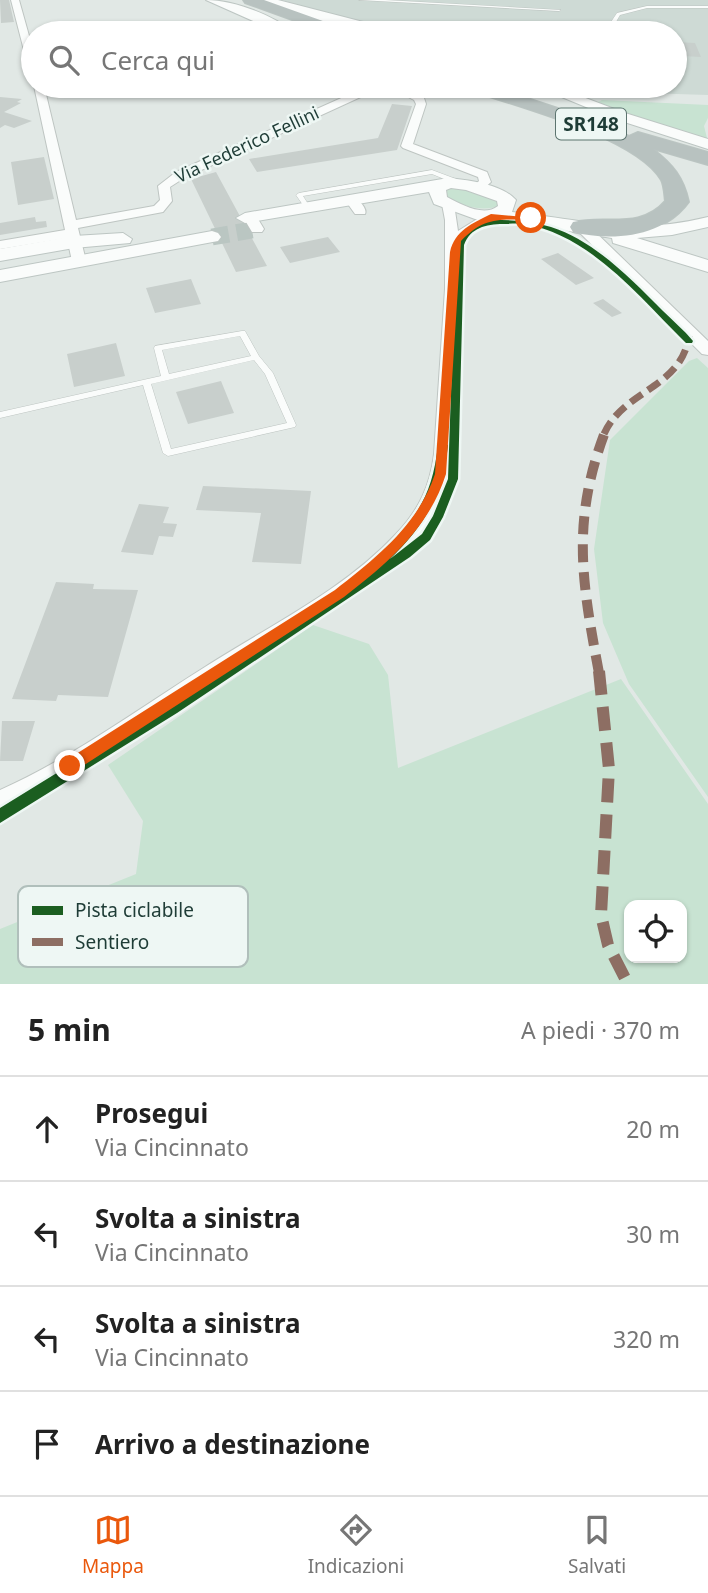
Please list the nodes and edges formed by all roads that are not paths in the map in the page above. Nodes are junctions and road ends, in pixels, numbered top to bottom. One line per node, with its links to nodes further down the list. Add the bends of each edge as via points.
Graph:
1 (15, 0): 14 (street)
2 (212, 0): 9 (street)
3 (234, 0): 10 (highway)
4 (250, 0): 11 (highway)
5 (268, 0): 12 (street)
6 (361, 0): 8 (lane)
7 (708, 6): 13 (lane, via 638,8 618,14)
8 (559, 10)
9 (265, 21)
10 (292, 21)
11 (309, 21)
12 (338, 21)
13 (612, 21)
14 (21, 22)
15 (42, 98): 35 (street)
16 (350, 98): 35 (street, Via Federico Fellini, via 180,175 164,186 166,201 158,209)
17 (419, 98): 25 (street, Via Federico Fellini, via 407,146 482,174 485,181)
18 (511, 98): 23 (highway, SR148); 32 (highway, via 633,145 662,164 671,177 677,202 659,219 617,228)
19 (532, 98): 22 (highway, SR148)
20 (573, 98): 21 (street)
21 (708, 144)
22 (708, 151)
23 (708, 159)
24 (452, 183): 25 (street); 27 (street, via 437,190); 28 (street); 29 (lane, via 454,180 432,172 299,195)
25 (477, 188): 26 (street)
26 (506, 199): 30 (street, via 506,209); 32 (street)
27 (446, 203): 28 (street); 30 (street); 38 (street, via 452,215)
28 (355, 205): 29 (street); 29 (street, via 251,223)
29 (306, 207)
30 (495, 216): 32 (street); 38 (street, via 461,234)
31 (708, 222): 32 (street, via 644,232)
32 (582, 227): 34 (street); 37 (street)
33 (209, 231): 35 (street, Via Federico Fellini, via 102,250)
34 (622, 239): 37 (street, via 607,242); 40 (street)
35 (74, 240): 36 (street, Via Federico Fellini); 39 (street, Via Federico Fellini); 41 (street, Via Federico Fellini)
36 (0, 245)
37 (603, 248): 42 (street)
38 (454, 252): 47 (street, via 442,462 433,497 418,522 379,563 340,593 77,762)
39 (0, 254)
40 (708, 266)
41 (0, 275)
42 (708, 350)
43 (256, 357): 44 (lane); 44 (lane, via 242,333 158,348); 45 (lane, via 269,373 292,425 168,453)
44 (166, 378): 45 (lane)
45 (146, 382): 46 (lane)
46 (0, 415)
47 (0, 803)

